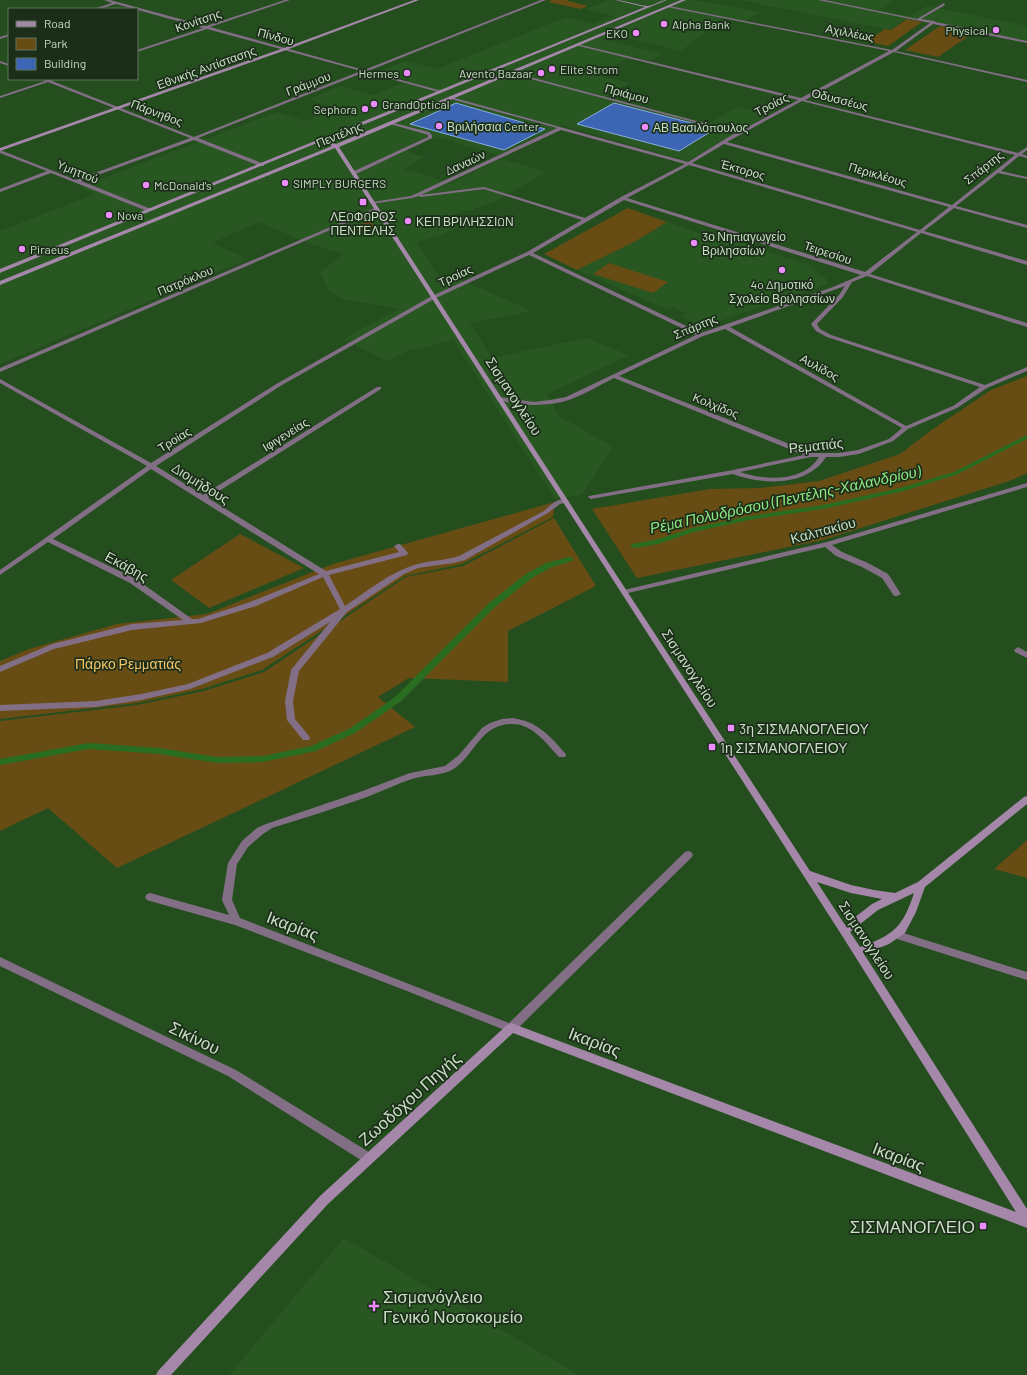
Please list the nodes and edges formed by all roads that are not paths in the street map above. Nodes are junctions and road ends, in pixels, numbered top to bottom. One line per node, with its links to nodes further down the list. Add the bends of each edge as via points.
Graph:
1 (106, 0): 10 (street, Πίνδου)
2 (125, 0): 10 (street)
3 (288, 0): 19 (street, Κονίτσης)
4 (417, 0): 24 (street, Εθνικής Αντίστασης)
5 (544, 0): 27 (street, Γράμμου)
6 (617, 0): 13 (street)
7 (664, 0): 13 (street, Πεντέλης)
8 (684, 0): 12 (street, Πεντέλης)
9 (820, 0): 17 (street)
10 (116, 3): 14 (street); 15 (street, Πίνδου)
11 (944, 4): 17 (street)
12 (668, 6): 13 (street); 22 (street, Πεντέλης); 25 (street, Αχιλλέως)
13 (650, 7): 31 (street, Πεντέλης)
14 (98, 8)
15 (134, 8)
16 (138, 9): 19 (street, Πίνδου)
17 (919, 19): 18 (street)
18 (934, 22): 20 (street); 25 (street, Τροίας)
19 (206, 28): 23 (street, Κονίτσης); 24 (street, Πίνδου)
20 (1027, 42)
21 (143, 45): 23 (street)
22 (577, 45): 28 (street, Πεντέλης); 34 (street, Οδυσσέως)
23 (149, 47): 26 (street, Κονίτσης)
24 (285, 49): 27 (street, Πίνδου); 35 (street, Εθνικής Αντίστασης)
25 (893, 50): 30 (street, Αχιλλέως); 34 (street, Τροίας)
26 (138, 51)
27 (366, 71): 31 (street, Πίνδου); 39 (street, Γράμμου)
28 (510, 73): 33 (street, Πεντέλης); 38 (street, Πριάμου)
29 (49, 80): 32 (street); 35 (street, Πάρνηθος)
30 (1027, 81)
31 (441, 92): 40 (street, Πεντέλης)
32 (0, 97)
33 (452, 98): 36 (street, Πεντέλης); 37 (street, Έκτορος)
34 (802, 100): 38 (street, Τροίας); 45 (street, Οδυσσέως)
35 (119, 109): 39 (street, Πάρνηθος); 44 (street, Εθνικής Αντίστασης)
36 (392, 123): 42 (street, Πεντέλης); 51 (street, via 427,133 430,138)
37 (561, 128): 47 (street, Έκτορος); 55 (street, Δαναών)
38 (739, 133): 41 (street, Τροίας)
39 (195, 138): 48 (street, Πάρνηθος); 53 (street, Γράμμου)
40 (322, 140): 42 (street); 48 (street, Πεντέλης)
41 (723, 142): 47 (street, Τροίας); 58 (street, Περικλέους)
42 (336, 146): 51 (street, Σισμανογλείου); 69 (street, Πεντέλης)
43 (1027, 148): 45 (street, Σπάρτης)
44 (0, 150): 49 (street, Υμηττού)
45 (1018, 155): 46 (street, Οδυσσέως); 50 (street, Σπάρτης)
46 (1027, 157)
47 (688, 164): 56 (street, Τροίας); 63 (street, Έκτορος)
48 (262, 165): 60 (street, Πεντέλης)
49 (52, 171): 53 (street, Υμηττού); 54 (street)
50 (997, 171): 52 (street); 58 (street, Σπάρτης)
51 (354, 173): 57 (street, Σισμανογλείου)
52 (1027, 178)
53 (77, 181): 60 (street, Υμηττού)
54 (0, 191)
55 (412, 197): 57 (street, Δαναών); 61 (street, via 484,188)
56 (623, 198): 61 (street, Τροίας); 67 (street, Τειρεσίου)
57 (373, 202): 59 (street, Σισμανογλείου)
58 (952, 206): 62 (street, Περικλέους); 63 (street, Σπάρτης)
59 (377, 209): 70 (street, Σισμανογλείου); 75 (street, Πατρόκλου)
60 (149, 210): 66 (street, Πεντέλης)
61 (586, 220): 64 (street, Τροίας)
62 (1027, 227)
63 (922, 231): 65 (street, Έκτορος); 67 (street, Σπάρτης)
64 (529, 253): 70 (street, Τροίας); 73 (street)
65 (1027, 263)
66 (0, 271)
67 (865, 275): 68 (street, Σπάρτης); 71 (street, Τειρεσίου)
68 (850, 282): 72 (street, Σπάρτης); 78 (street, via 841,296 814,324 818,330 829,336)
69 (0, 283)
70 (434, 297): 80 (street, Σισμανογλείου); 84 (street, Τροίας, via 280,384)
71 (1027, 325)
72 (724, 326): 73 (street, Σπάρτης); 81 (street, Αυλίδος)
73 (701, 334): 76 (street, Σπάρτης)
74 (1027, 369): 78 (street, Ρεματιάς)
75 (0, 370)
76 (614, 376): 80 (street, Σπάρτης, via 555,402 533,404); 82 (street, Κολχίδος)
77 (0, 381): 84 (street, Διομήδους, via 136,456)
78 (985, 387): 81 (street, Ρεματιάς, via 955,407)
79 (379, 388): 88 (street, Ιφιγενείας)
80 (500, 399): 89 (street, Σισμανογλείου)
81 (906, 428): 83 (street, Ρεματιάς, via 891,440 859,452)
82 (810, 455): 83 (street, Ρεματιάς); 85 (street, Ρεματιάς)
83 (823, 456): 85 (street, via 817,466 806,473 788,478 750,477)
84 (150, 467): 88 (street, Διομήδους); 90 (street, Τροίας)
85 (733, 472): 87 (street, Ρεματιάς)
86 (1027, 485): 91 (street, Καλπακίου)
87 (591, 497)
88 (202, 499): 94 (street, Διομήδους)
89 (566, 501): 95 (street, Σισμανογλείου); 97 (street, via 558,502 546,512 462,558 417,566 401,572)
90 (47, 539): 93 (street, Τροίας); 98 (street, Εκάβης, via 133,581)
91 (826, 544): 95 (street, Καλπακίου); 96 (street, via 839,554 885,576)
92 (398, 546): 94 (street, via 404,553)
93 (0, 573)
94 (325, 574): 97 (street); 98 (street, via 253,604)
95 (624, 592): 107 (street, Σισμανογλείου)
96 (897, 594)
97 (344, 610): 102 (street, via 270,655 190,686 96,704); 103 (street, via 295,670 289,700 291,720)
98 (191, 622): 101 (street, via 132,627 52,647)
99 (1018, 650): 100 (street)
100 (1027, 655)
101 (0, 670)
102 (0, 708)
103 (306, 738)
104 (562, 755): 111 (street, via 534,726 518,721 503,721 489,726 476,737 449,767 412,775 269,826 245,844 233,863 227,900)
105 (1027, 799): 108 (street)
106 (688, 855): 117 (street, Ζωοδόχου Πηγής)
107 (807, 874): 110 (street, via 853,890); 112 (street, Σισμανογλείου)
108 (922, 885): 110 (street); 113 (street, via 911,916)
109 (150, 897): 111 (street, Ικαρίας)
110 (900, 897): 112 (street, via 876,907)
111 (236, 922): 117 (street, Ικαρίας)
112 (844, 931): 114 (street, Σισμανογλείου)
113 (897, 935): 114 (street); 116 (street)
114 (858, 952): 119 (street, Σισμανογλείου)
115 (0, 961): 118 (street, Σικίνου, via 232,1073)
116 (1027, 976)
117 (511, 1028): 118 (street, Ζωοδόχου Πηγής); 120 (street, Ικαρίας)
118 (368, 1158): 121 (street, Ζωοδόχου Πηγής, via 324,1200)
119 (1027, 1219)
120 (1027, 1222)
121 (162, 1375)

